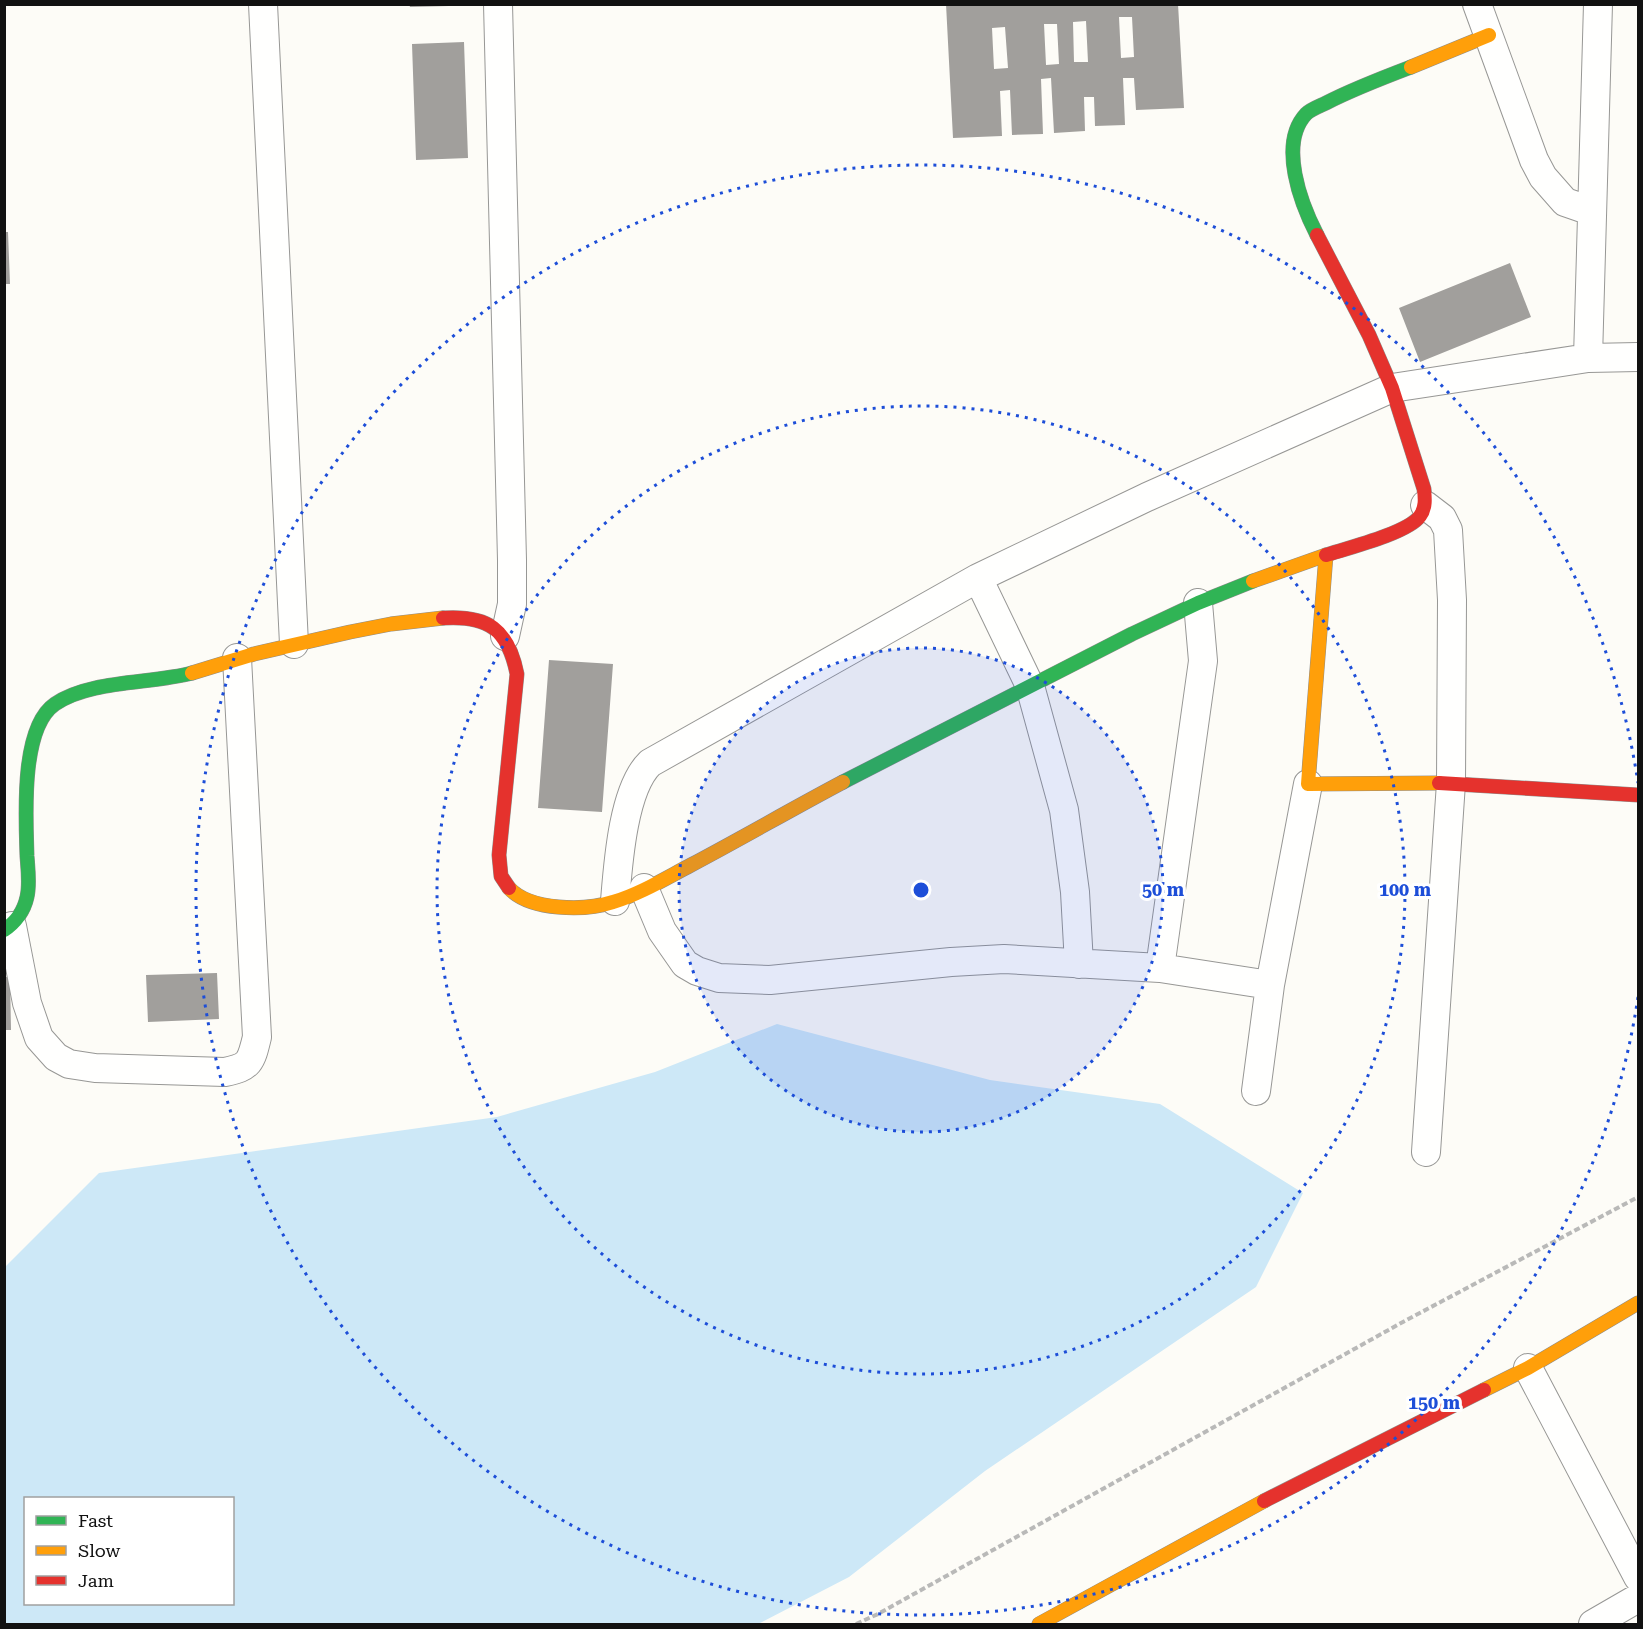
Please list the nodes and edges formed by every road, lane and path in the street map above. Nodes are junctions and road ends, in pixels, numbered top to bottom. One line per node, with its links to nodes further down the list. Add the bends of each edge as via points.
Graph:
1 (262, 4): 15 (street)
2 (498, 4): 14 (street, via 512,560 512,604)
3 (1477, 4): 5 (street)
4 (1598, 4): 6 (street)
5 (1489, 35): 6 (street, via 1543,177 1565,202); 9 (street, via 1344,93 1307,113 1296,129 1293,162 1312,225)
6 (1592, 211): 8 (street)
7 (1638, 357): 8 (street)
8 (1588, 358): 9 (street)
9 (1392, 388): 10 (street, via 1424,489); 12 (street)
10 (1425, 504): 11 (street, via 1422,515 1403,529); 18 (street, via 1442,518 1450,543)
11 (1326, 555): 13 (street); 19 (street)
12 (978, 578): 17 (street); 22 (street, via 650,763 638,778 629,806)
13 (1198, 603): 17 (street); 25 (street, via 1203,661)
14 (506, 636): 15 (street, via 489,624 453,618 377,626); 22 (street, via 517,674 499,855 502,880 512,893 525,900 549,905 568,908)
15 (294, 644): 16 (street)
16 (237, 658): 23 (street, via 191,673 80,692 58,700 45,712 31,746 28,896 22,912); 23 (street, via 257,1037 252,1059 241,1068 225,1072 69,1064 56,1057 39,1038)
17 (1030, 686): 21 (street); 24 (street, via 1064,810 1076,892)
18 (1451, 783): 19 (street); 20 (street); 28 (street)
19 (1308, 784): 26 (street)
20 (1638, 795)
21 (644, 888): 22 (street); 24 (street, via 662,931 685,964 719,978 770,980 1004,959)
22 (615, 901)
23 (8, 928)
24 (1079, 964): 25 (street)
25 (1160, 968): 26 (street)
26 (1270, 985): 27 (street)
27 (1256, 1090)
28 (1426, 1152)
29 (1638, 1197): 34 (path)
30 (1638, 1303): 31 (street)
31 (1528, 1368): 32 (street); 35 (street, via 1258,1504)
32 (1638, 1577)
33 (1638, 1598): 36 (street)
34 (856, 1624)
35 (1039, 1624)
36 (1593, 1624)

